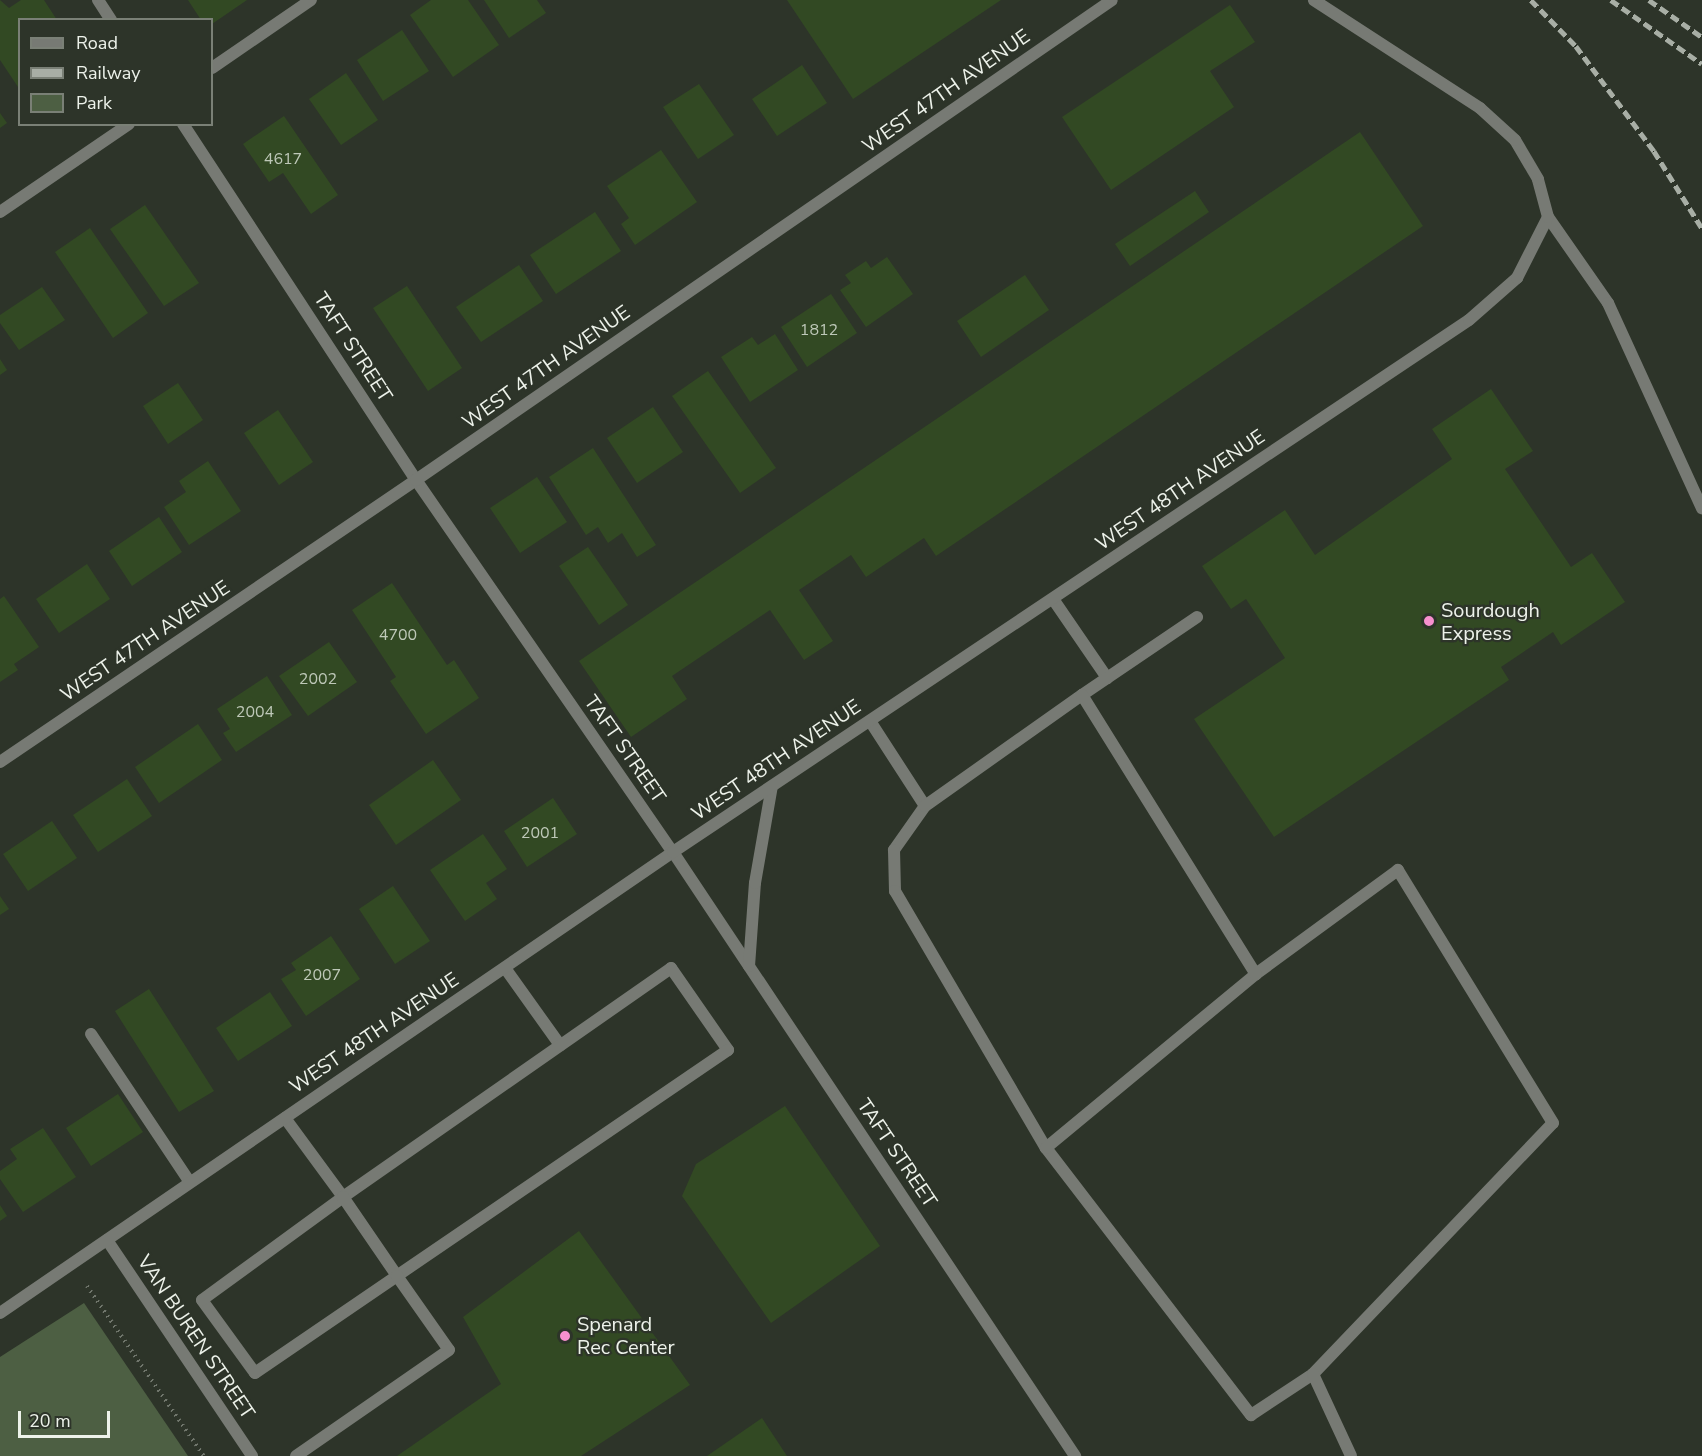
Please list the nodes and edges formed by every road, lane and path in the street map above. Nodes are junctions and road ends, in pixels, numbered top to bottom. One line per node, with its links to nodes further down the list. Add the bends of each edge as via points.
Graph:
1 (98, 0): 5 (street)
2 (311, 0): 6 (street)
3 (1112, 0): 11 (street, WEST 47TH AVENUE)
4 (1314, 0): 10 (street, via 1480,108 1515,140 1538,178)
5 (110, 18)
6 (213, 67)
7 (126, 126): 9 (street)
8 (184, 126): 11 (street, TAFT STREET)
9 (0, 212)
10 (1548, 217): 12 (street, via 1608,303); 13 (street, WEST 48TH AVENUE, via 1517,278 1469,320)
11 (416, 480): 18 (street, WEST 47TH AVENUE); 21 (street, TAFT STREET)
12 (1702, 508)
13 (1053, 599): 15 (street); 17 (street, WEST 48TH AVENUE)
14 (1197, 617): 15 (street)
15 (1107, 678): 16 (street)
16 (1082, 694): 20 (street); 24 (street)
17 (870, 721): 19 (street, WEST 48TH AVENUE); 20 (street)
18 (0, 762)
19 (772, 786): 21 (street, WEST 48TH AVENUE); 22 (street, via 754,883)
20 (925, 806): 28 (street, via 894,850 896,891)
21 (673, 852): 22 (street, TAFT STREET); 23 (street, WEST 48TH AVENUE)
22 (749, 966): 39 (street, TAFT STREET)
23 (505, 968): 26 (street); 27 (street, WEST 48TH AVENUE)
24 (1256, 974): 28 (street); 35 (street, via 1398,870 1553,1123)
25 (91, 1034): 29 (street)
26 (560, 1046): 30 (street); 32 (street, via 671,968 728,1050)
27 (285, 1118): 29 (street, WEST 48TH AVENUE); 30 (street)
28 (1046, 1148): 35 (street, via 1251,1415)
29 (189, 1180): 31 (street, WEST 48TH AVENUE)
30 (343, 1197): 32 (street); 32 (street, via 202,1300 255,1373)
31 (107, 1240): 34 (street, WEST 48TH AVENUE); 37 (street, VAN BUREN STREET)
32 (397, 1276): 38 (street, via 449,1350)
33 (87, 1286): 36 (path)
34 (0, 1313)
35 (1313, 1374): 40 (street)
36 (204, 1456)
37 (252, 1456)
38 (296, 1456)
39 (1075, 1456)
40 (1351, 1456)

